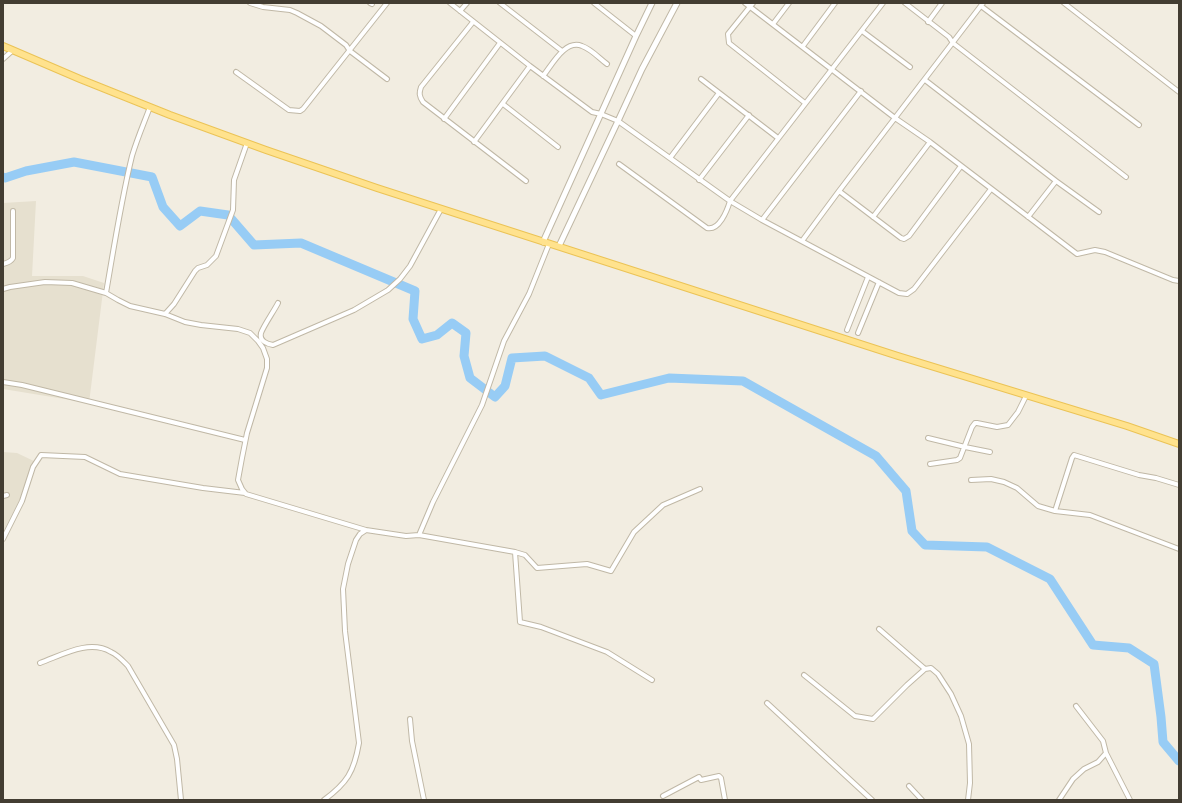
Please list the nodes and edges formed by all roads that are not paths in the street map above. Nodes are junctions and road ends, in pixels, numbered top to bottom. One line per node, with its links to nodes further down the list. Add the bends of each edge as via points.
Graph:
1 (250, 3): 29 (street, via 297,13 321,26)
2 (387, 3): 29 (street)
3 (450, 3): 18 (street)
4 (467, 3): 18 (street)
5 (500, 3): 30 (street)
6 (594, 3): 23 (street)
7 (652, 3): 23 (street)
8 (677, 3): 51 (street)
9 (745, 3): 17 (street)
10 (789, 3): 21 (street)
11 (836, 3): 27 (street)
12 (883, 3): 22 (street)
13 (905, 3): 20 (street)
14 (942, 3): 20 (street)
15 (1064, 3): 42 (street)
16 (982, 4): 25 (street); 52 (street)
17 (751, 5): 21 (street); 44 (street, via 728,34 729,43)
18 (460, 11): 19 (street)
19 (473, 22): 24 (street); 50 (street, via 419,92 422,102)
20 (928, 22): 25 (street)
21 (773, 24): 27 (street)
22 (862, 30): 34 (street); 35 (street)
23 (636, 36): 47 (street)
24 (500, 43): 33 (street); 50 (street)
25 (954, 43): 40 (street); 61 (street)
26 (3, 46): 28 (main road)
27 (803, 46): 35 (street)
28 (13, 50): 31 (street); 46 (main road)
29 (350, 51): 36 (street, via 300,111 289,110); 38 (street)
30 (562, 51): 32 (street, via 574,44 583,46); 37 (street)
31 (3, 59)
32 (607, 64)
33 (530, 66): 37 (street); 45 (street)
34 (910, 67)
35 (832, 69): 41 (street); 44 (street)
36 (236, 72)
37 (543, 76): 47 (street, via 592,112)
38 (387, 79)
39 (701, 79): 43 (street)
40 (925, 80): 49 (street); 64 (street)
41 (861, 92): 49 (street); 73 (street)
42 (1179, 92)
43 (719, 93): 48 (street); 58 (street)
44 (805, 103): 53 (street)
45 (503, 104): 54 (street); 57 (street)
46 (150, 107): 56 (main road); 82 (street, via 132,157)
47 (601, 114): 51 (street); 75 (street)
48 (748, 115): 53 (street); 62 (street)
49 (896, 118): 55 (street); 66 (street)
50 (444, 119): 54 (street)
51 (618, 121): 58 (street); 76 (street)
52 (1139, 125)
53 (778, 138): 67 (street)
54 (474, 142): 63 (street)
55 (930, 142): 60 (street); 71 (street)
56 (247, 143): 68 (main road); 84 (street, via 234,180 233,210 216,256 207,265 195,271)
57 (558, 146)
58 (670, 158): 62 (street)
59 (619, 164): 67 (street, via 707,228 714,228 718,224 728,210)
60 (961, 166): 65 (street); 71 (street, via 907,238 901,238)
61 (1126, 177)
62 (699, 180): 67 (street)
63 (526, 181)
64 (1056, 181): 70 (street); 72 (street)
65 (992, 189): 72 (street); 80 (street, via 907,294 899,293)
66 (839, 191): 71 (street); 74 (street)
67 (730, 201): 73 (street)
68 (441, 209): 75 (main road); 83 (street, via 417,255 400,279 388,290 354,310 273,345 264,342 261,333)
69 (13, 211): 77 (street, via 13,258)
70 (1099, 212)
71 (873, 217)
72 (1028, 217): 79 (street, via 1077,254 1095,250 1105,252)
73 (762, 220): 74 (street)
74 (802, 241): 78 (street)
75 (546, 243): 76 (main road); 101 (street, via 529,294 504,341 482,405)
76 (559, 246): 88 (main road)
77 (3, 264)
78 (868, 277): 80 (street); 85 (street)
79 (1179, 281)
80 (879, 282): 86 (street)
81 (3, 289): 82 (street, via 10,286 63,282)
82 (106, 293): 84 (street, via 130,306)
83 (278, 304)
84 (165, 314): 90 (street, via 185,322 238,329 250,333 258,341 267,359 267,368)
85 (847, 330)
86 (858, 333)
87 (3, 382): 90 (street)
88 (1026, 396): 91 (main road); 92 (street, via 1008,425 997,427 975,423)
89 (928, 438): 92 (street)
90 (245, 440): 98 (street, via 238,480)
91 (1179, 444)
92 (965, 447): 93 (street); 94 (street, via 957,460)
93 (990, 452)
94 (930, 464)
95 (971, 480): 99 (street, via 991,479 1004,482 1017,488 1038,506)
96 (1179, 485): 99 (street, via 1074,455)
97 (700, 489): 104 (street, via 663,505 634,532 611,571 588,564 537,568 525,555)
98 (246, 494): 100 (street); 102 (street, via 120,474 85,457 41,456 32,467 22,501)
99 (1055, 511): 103 (street, via 1090,515)
100 (366, 530): 101 (street, via 406,536); 117 (street, via 360,534 354,545 343,589 345,631 359,743 357,757 346,781)
101 (419, 535): 104 (street)
102 (3, 539)
103 (1179, 549)
104 (515, 552): 109 (street, via 520,622 607,652)
105 (878, 629): 107 (street)
106 (40, 663): 116 (street, via 85,647 97,647 111,652 128,666 174,745)
107 (925, 669): 108 (street, via 873,719 855,716); 122 (street, via 931,668 938,674 961,716 969,744)
108 (804, 675)
109 (652, 680)
110 (767, 703): 120 (street)
111 (1076, 706): 113 (street, via 1103,741)
112 (410, 719): 118 (street)
113 (1106, 753): 123 (street, via 1098,762 1084,769); 124 (street)
114 (909, 786): 121 (street)
115 (663, 796): 119 (street, via 699,777 701,780 719,776)
116 (181, 800)
117 (324, 800)
118 (424, 800)
119 (725, 800)
120 (872, 800)
121 (922, 800)
122 (968, 800)
123 (1059, 800)
124 (1130, 800)

